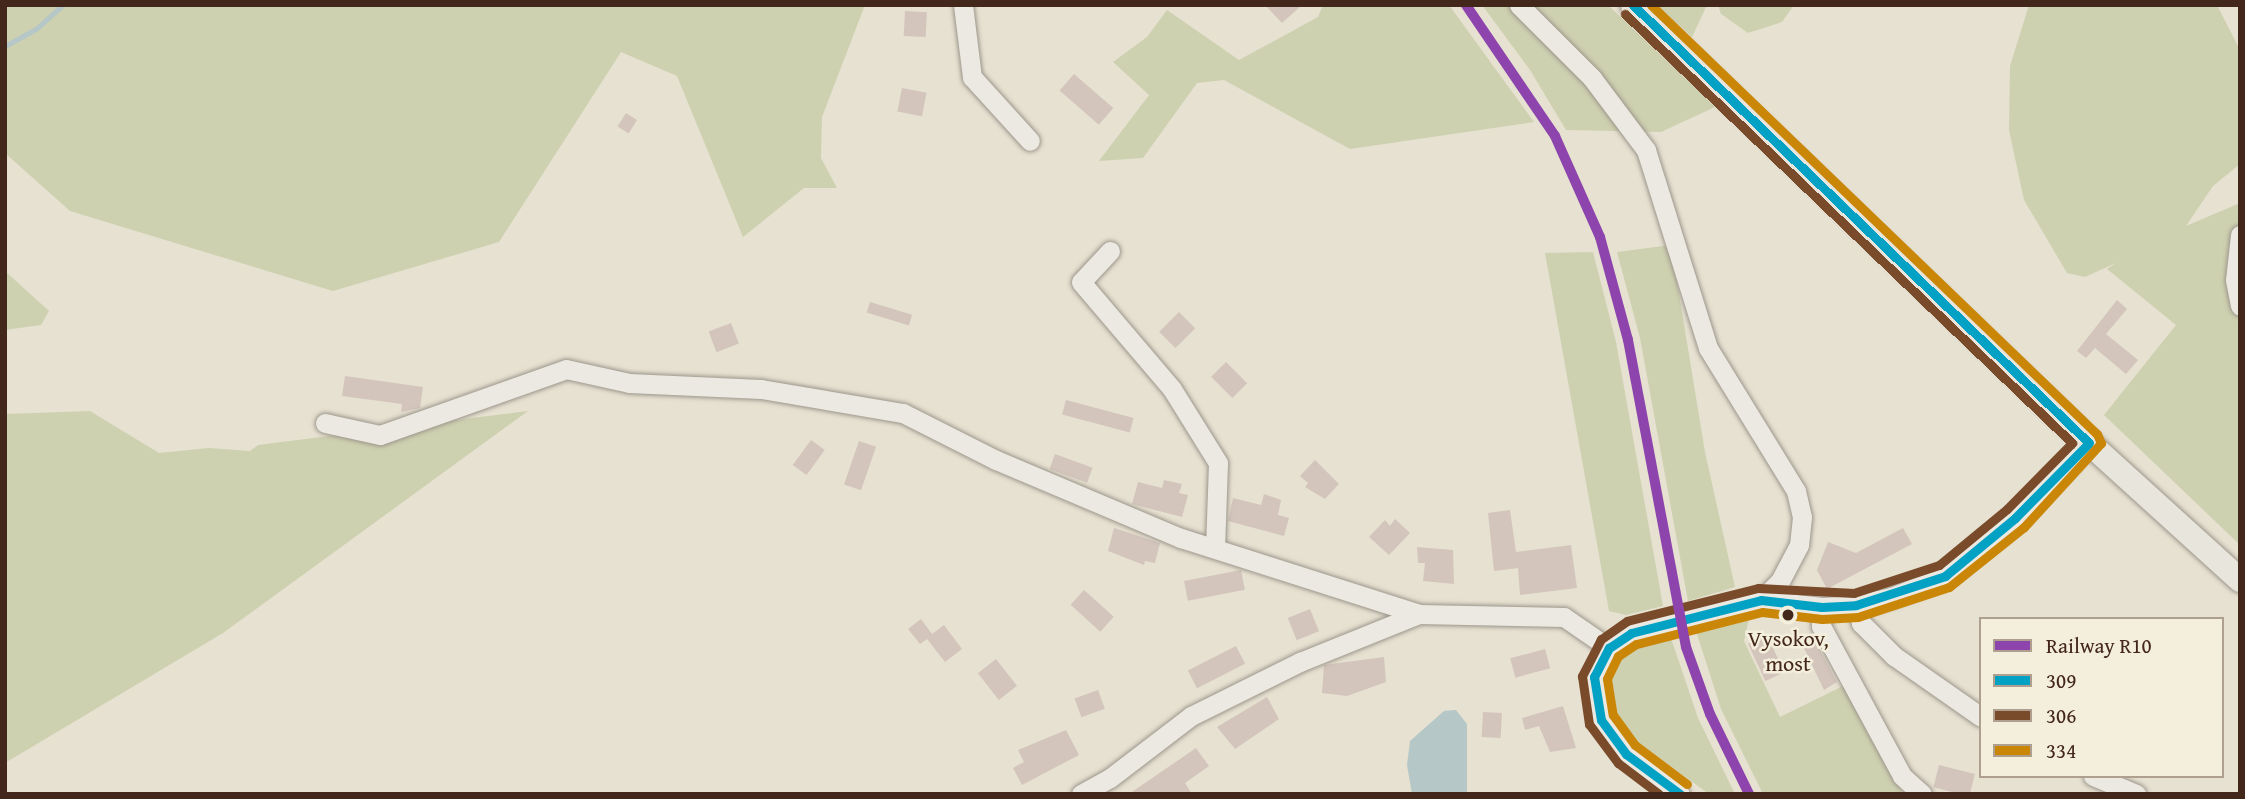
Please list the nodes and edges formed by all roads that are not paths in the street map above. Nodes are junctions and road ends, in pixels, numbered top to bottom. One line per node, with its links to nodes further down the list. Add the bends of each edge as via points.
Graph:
1 (963, 5): 4 (street, via 972,77)
2 (1519, 5): 12 (street, via 1592,78 1646,150 1708,348 1796,491 1802,517 1800,545 1780,582)
3 (1633, 5): 9 (main road)
4 (1030, 141)
5 (2240, 235): 7 (street, via 2235,280)
6 (1111, 251): 10 (street, via 1081,282 1172,389 1218,463)
7 (2240, 306)
8 (325, 423): 10 (street, via 380,435 566,369 629,383 761,389 903,413 996,460 1181,538)
9 (2089, 443): 11 (main road); 13 (street, via 2015,518 1945,576 1891,597)
10 (1215, 547): 15 (street)
11 (2240, 580)
12 (1753, 602): 14 (street); 16 (street, via 1632,633)
13 (1856, 604): 14 (street); 17 (street, via 1861,623 1894,656)
14 (1822, 607): 21 (street, via 1821,626 1827,638 1902,775)
15 (1419, 614): 16 (street, via 1564,617); 19 (street, via 1300,662 1191,716 1110,778)
16 (1609, 648): 20 (street, via 1594,677 1601,720 1626,754)
17 (1979, 716)
18 (2098, 778): 22 (street)
19 (1081, 794)
20 (1680, 794)
21 (1922, 794)
22 (2136, 794)

